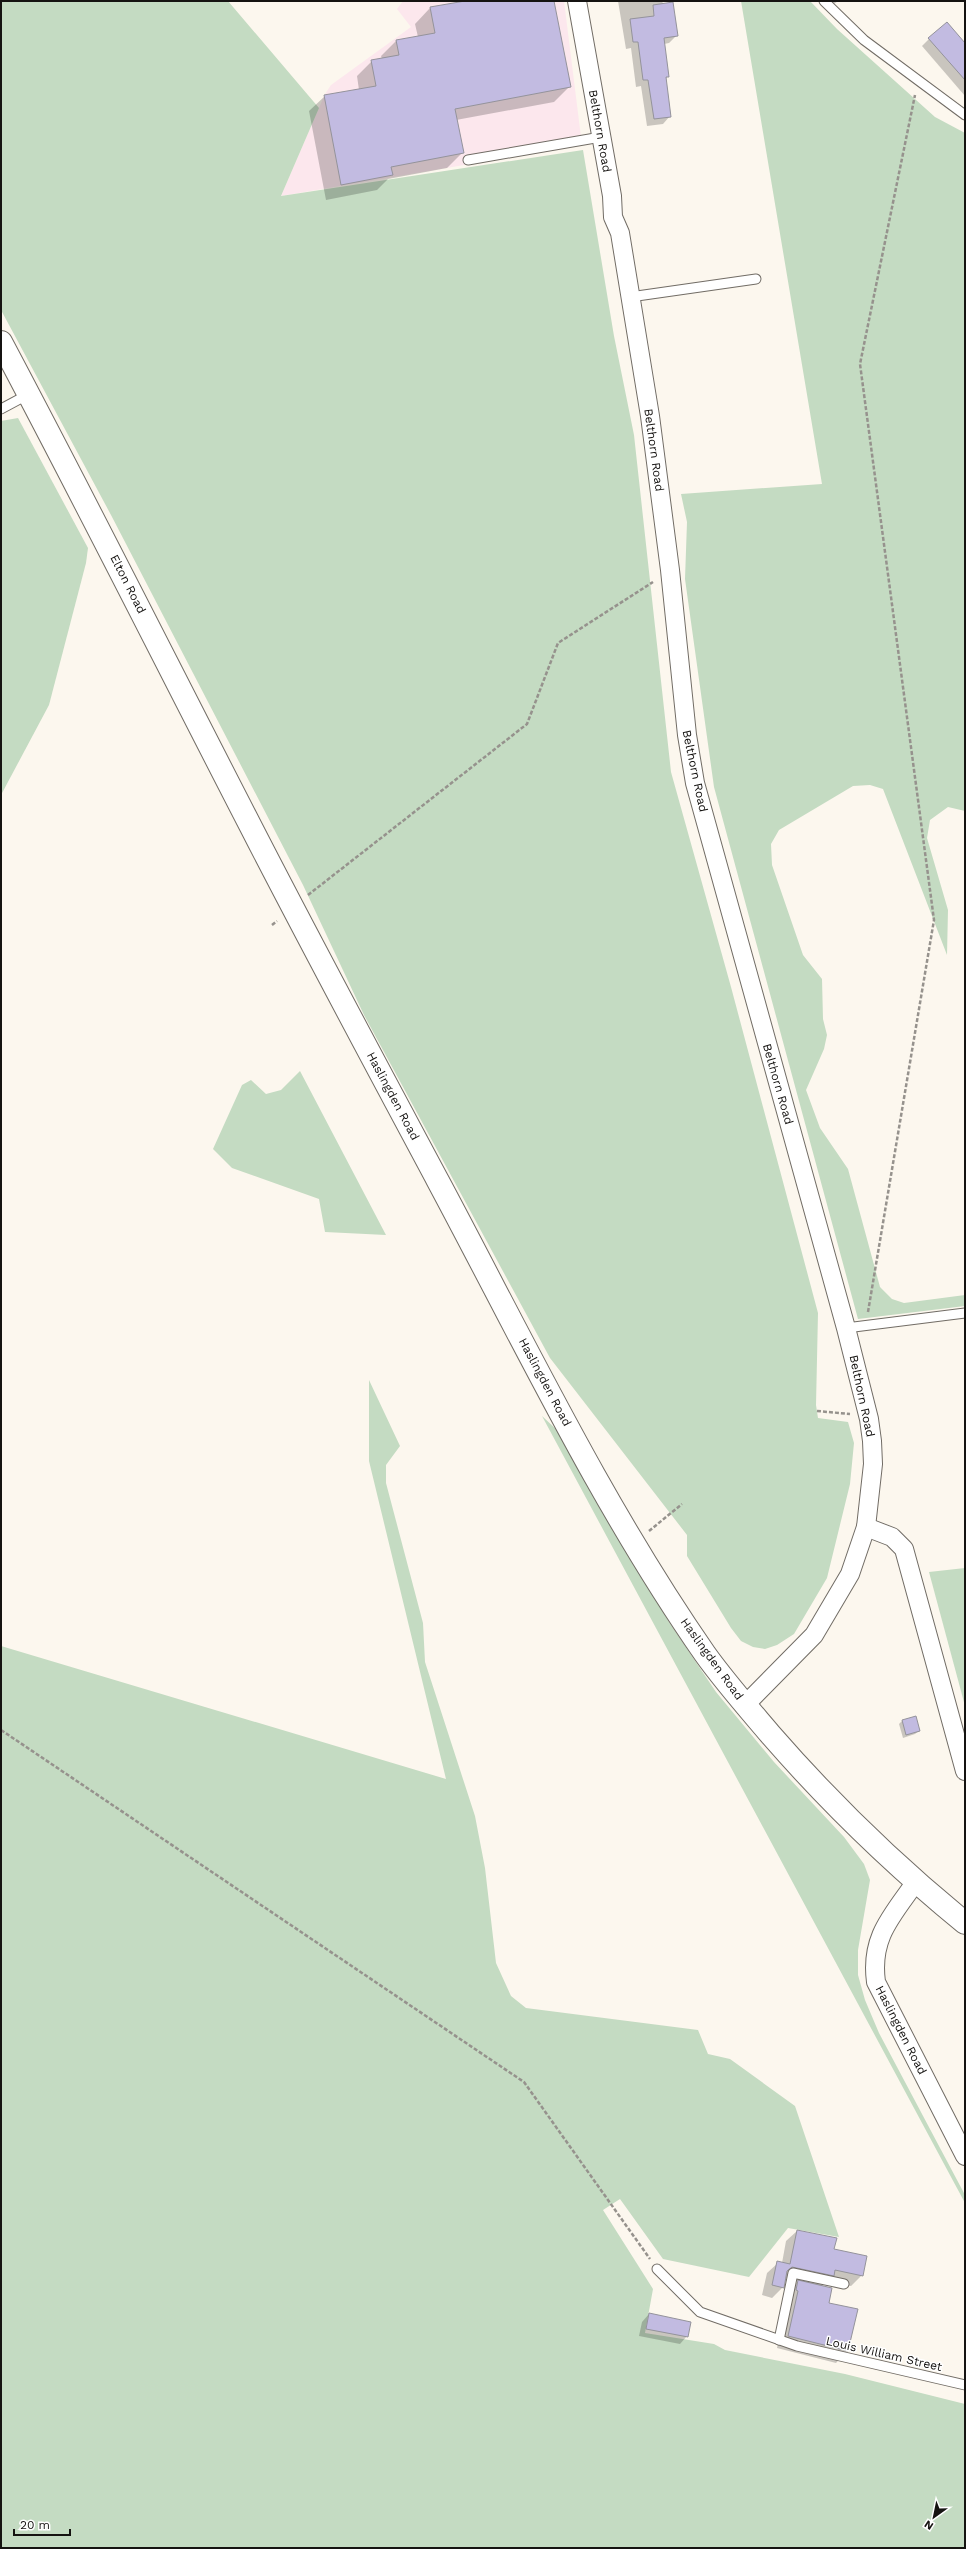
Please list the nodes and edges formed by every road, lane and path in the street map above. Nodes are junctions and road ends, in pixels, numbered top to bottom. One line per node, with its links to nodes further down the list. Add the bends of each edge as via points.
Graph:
1 (577, 1): 5 (street, Belthorn Road)
2 (824, 1): 3 (lane, via 864,40)
3 (918, 81): 4 (lane); 16 (path, via 860,364 934,920)
4 (965, 116)
5 (601, 137): 6 (lane); 8 (street, Belthorn Road, via 612,196 612,217 620,233)
6 (468, 160)
7 (756, 279): 8 (lane)
8 (630, 297): 12 (street, Belthorn Road, via 650,416)
9 (1, 342): 10 (main road, Elton Road)
10 (29, 394): 11 (lane); 13 (main road, Elton Road)
11 (1, 409)
12 (670, 570): 14 (path, via 558,643 527,724); 17 (street, Belthorn Road, via 687,735 695,783)
13 (251, 828): 14 (main road, Haslingden Road)
14 (293, 907): 22 (main road, Haslingden Road)
15 (965, 1313): 16 (lane)
16 (866, 1324): 17 (lane)
17 (846, 1328): 19 (street, Belthorn Road)
18 (817, 1411): 19 (path)
19 (868, 1415): 21 (street, Belthorn Road, via 874,1464)
20 (682, 1504): 22 (path)
21 (866, 1527): 23 (street, Belthorn Road, via 850,1574 814,1635); 25 (street, via 892,1537 904,1549)
22 (634, 1542): 23 (main road, Haslingden Road, via 707,1656)
23 (746, 1704): 26 (main road, Haslingden Road, via 805,1774 858,1830)
24 (1, 1730): 29 (path, via 524,2082)
25 (965, 1771)
26 (915, 1883): 27 (main road, Haslingden Road); 28 (street, Haslingden Road, via 884,1927 877,1942 874,1966 876,1982)
27 (965, 1922)
28 (965, 2156)
29 (657, 2269): 31 (lane, Louis William Street, via 700,2312)
30 (844, 2284): 31 (lane, via 794,2273)
31 (779, 2340): 32 (lane, Louis William Street)
32 (965, 2385)

